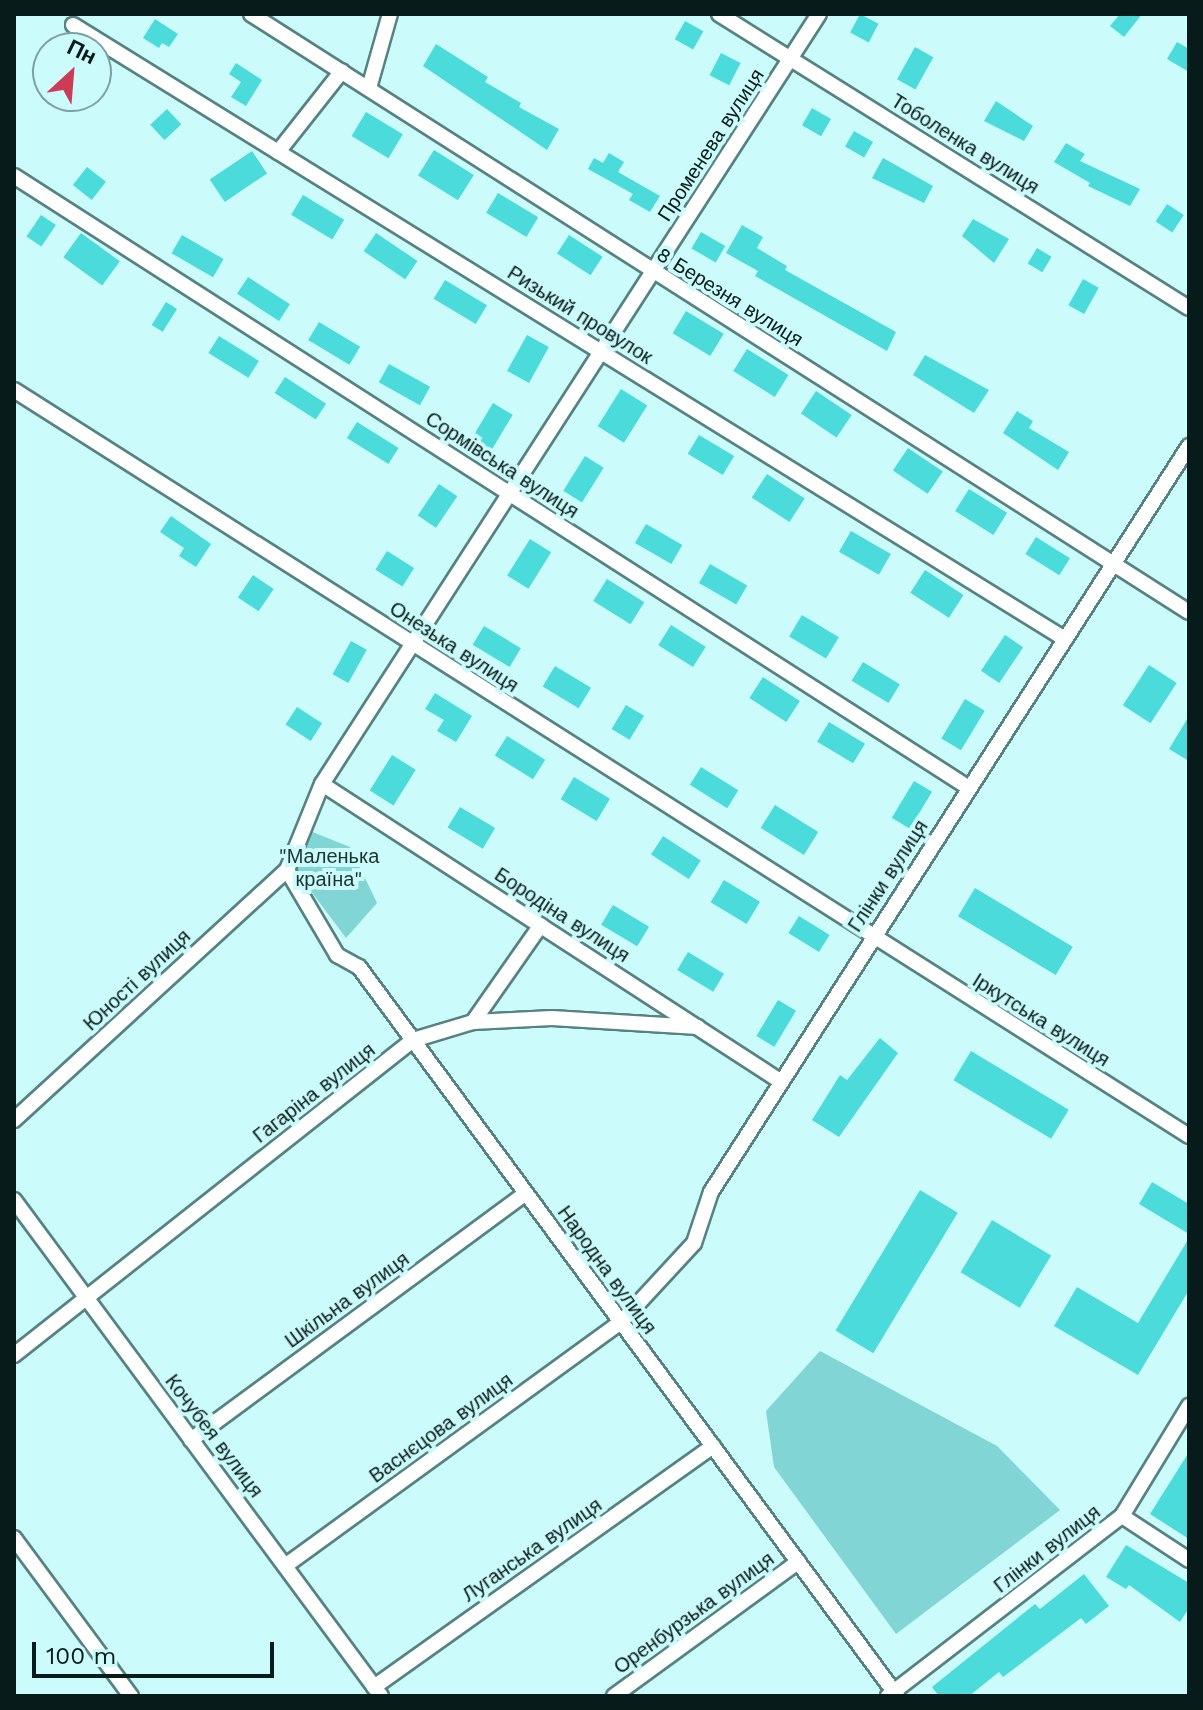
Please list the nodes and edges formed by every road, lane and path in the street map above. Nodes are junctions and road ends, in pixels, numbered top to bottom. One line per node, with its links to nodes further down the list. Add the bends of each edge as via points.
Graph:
1 (251, 14): 7 (street, 8 Березня вулиця)
2 (390, 14): 8 (street)
3 (719, 14): 6 (street, Тоболенка вулиця)
4 (819, 14): 6 (street, Променева вулиця)
5 (73, 25): 9 (street, Ризький провулок)
6 (791, 59): 11 (street, Променева вулиця); 12 (street, Тоболенка вулиця)
7 (342, 71): 8 (street, 8 Березня вулиця); 9 (street)
8 (369, 88): 11 (street, 8 Березня вулиця)
9 (278, 152): 13 (street, Ризький провулок)
10 (14, 176): 16 (street, Сормівська вулиця)
11 (653, 272): 13 (street, Променева вулиця); 17 (street, 8 Березня вулиця)
12 (1189, 308)
13 (601, 352): 16 (street, Променева вулиця); 19 (street, Ризький провулок)
14 (14, 390): 20 (street, Онезька вулиця)
15 (1189, 446): 17 (street, Глінки вулиця)
16 (510, 494): 20 (street, Променева вулиця); 22 (street, Сормівська вулиця)
17 (1113, 564): 18 (street, 8 Березня вулиця); 19 (street, Глінки вулиця)
18 (1189, 612)
19 (1065, 639): 22 (street, Глінки вулиця)
20 (412, 644): 21 (street, Променева вулиця); 25 (street, Онезька вулиця)
21 (322, 784): 23 (street, Променева вулиця); 24 (street, Бородіна вулиця)
22 (969, 788): 25 (street, Глінки вулиця)
23 (287, 870): 28 (street, Народна вулиця, via 337,955 359,967); 30 (street, Юності вулиця)
24 (541, 925): 26 (street); 27 (street, Бородіна вулиця)
25 (872, 938): 29 (street, Глінки вулиця); 31 (street, Іркутська вулиця)
26 (473, 1022): 27 (street, Гагаріна вулиця, via 552,1018); 28 (street, Гагаріна вулиця)
27 (698, 1027): 29 (street, Бородіна вулиця)
28 (413, 1040): 32 (street, Народна вулиця); 34 (street, Гагаріна вулиця)
29 (780, 1081): 35 (street, Глінки вулиця, via 711,1192 694,1243)
30 (14, 1120)
31 (1189, 1136)
32 (526, 1193): 35 (street, Народна вулиця); 38 (street, Шкільна вулиця)
33 (14, 1200): 34 (street, Кочубея вулиця)
34 (87, 1298): 36 (street, Гагаріна вулиця); 38 (street, Кочубея вулиця)
35 (621, 1322): 39 (street, Народна вулиця); 44 (street, Васнєцова вулиця)
36 (14, 1355)
37 (1189, 1406): 40 (street, Глінки вулиця)
38 (191, 1440): 44 (street, Кочубея вулиця)
39 (713, 1446): 43 (street, Народна вулиця); 45 (street, Луганська вулиця)
40 (1122, 1516): 42 (street); 46 (street, Глінки вулиця)
41 (14, 1538): 47 (street)
42 (1189, 1560)
43 (798, 1562): 46 (street, Народна вулиця); 48 (street, Оренбурзька вулиця)
44 (285, 1566): 45 (street, Кочубея вулиця)
45 (378, 1691)
46 (893, 1695)
47 (131, 1696)
48 (614, 1696)

